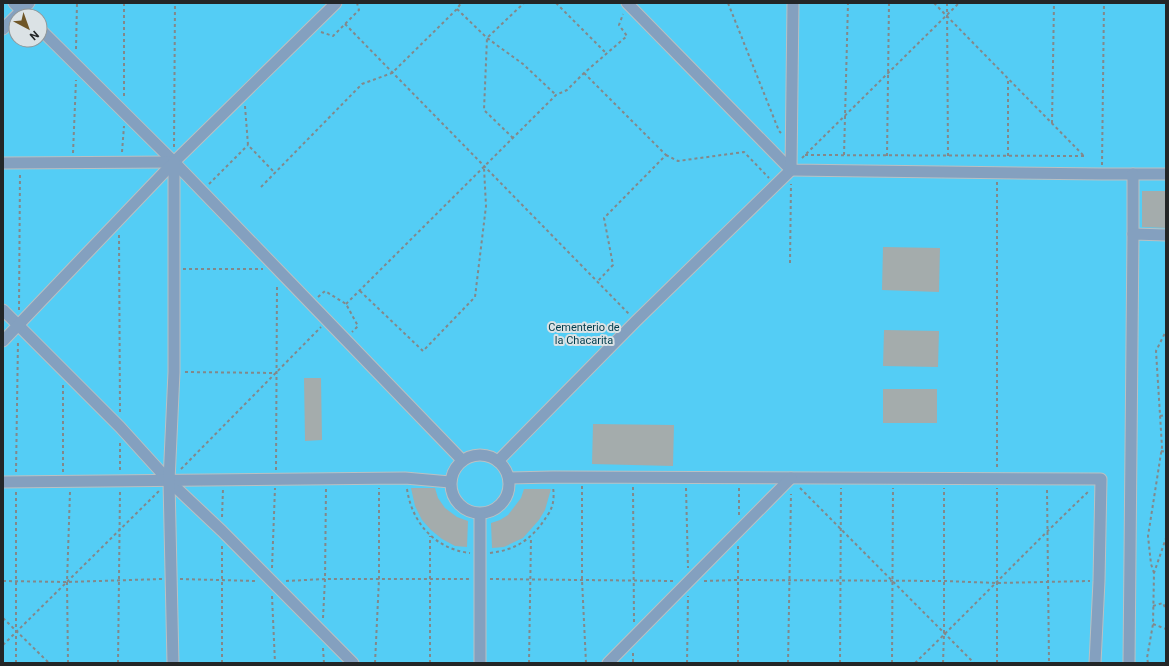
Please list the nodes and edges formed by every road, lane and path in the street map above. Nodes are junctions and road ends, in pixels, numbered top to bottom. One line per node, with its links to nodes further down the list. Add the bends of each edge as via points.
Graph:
1 (77, 3): 26 (path)
2 (124, 3): 33 (path)
3 (175, 3): 46 (path)
4 (357, 3): 21 (path, via 359,10)
5 (460, 3): 19 (path)
6 (524, 3): 24 (path)
7 (556, 3): 25 (path)
8 (627, 3): 25 (path, via 619,25 627,36); 50 (lane)
9 (728, 3): 37 (path, via 779,131)
10 (793, 3): 37 (lane)
11 (848, 3): 34 (path)
12 (889, 3): 27 (path)
13 (934, 3): 20 (path)
14 (947, 3): 20 (path)
15 (959, 3): 20 (path)
16 (1054, 3): 35 (path)
17 (1104, 3): 53 (path)
18 (329, 5): 22 (lane)
19 (457, 9): 24 (path); 28 (path)
20 (947, 16): 27 (path); 30 (path); 43 (path)
21 (345, 24): 22 (path, via 333,36); 28 (path)
22 (310, 29): 31 (lane)
23 (48, 37): 26 (lane)
24 (487, 38): 32 (path, via 523,64); 36 (path, via 484,110)
25 (607, 54): 29 (path)
26 (76, 65): 33 (lane); 48 (path)
27 (888, 72): 34 (path); 42 (path)
28 (392, 73): 49 (path); 51 (path, via 362,84)
29 (584, 73): 32 (path, via 567,90); 41 (path)
30 (1008, 78): 35 (path); 44 (path)
31 (244, 93): 38 (path); 46 (lane)
32 (556, 95): 36 (path)
33 (124, 113): 45 (path); 46 (lane)
34 (845, 116): 39 (path); 40 (path)
35 (1052, 123): 44 (path, via 1084,156)
36 (513, 138): 49 (path)
37 (791, 141): 50 (lane)
38 (248, 145): 51 (path); 58 (path)
39 (805, 155): 40 (path); 50 (path)
40 (844, 155): 42 (path)
41 (666, 156): 56 (path, via 678,160 744,152); 65 (path, via 604,218 613,265)
42 (887, 156): 43 (path)
43 (948, 156): 44 (path)
44 (1008, 156)
45 (122, 162): 46 (lane); 48 (lane)
46 (174, 162): 58 (lane); 59 (lane); 63 (lane)
47 (3, 163): 48 (lane)
48 (73, 163)
49 (484, 167): 65 (path); 66 (path); 66 (path, via 486,206 476,297 423,351)
50 (791, 170): 52 (lane); 56 (lane); 62 (path)
51 (275, 173): 57 (path)
52 (997, 173): 53 (lane); 98 (path)
53 (1102, 174): 54 (lane)
54 (1133, 174): 55 (lane); 60 (lane)
55 (1166, 174)
56 (776, 185): 71 (lane)
57 (261, 187)
58 (202, 191): 64 (lane)
59 (119, 220): 72 (lane); 81 (path)
60 (1133, 234): 61 (lane); 178 (lane)
61 (1166, 235)
62 (790, 263)
63 (174, 269): 64 (path); 77 (lane)
64 (278, 269): 67 (lane); 78 (path)
65 (597, 282): 71 (path)
66 (360, 291): 68 (path)
67 (310, 303): 68 (path, via 325,291); 70 (lane)
68 (346, 304): 74 (path, via 358,326)
69 (3, 310): 72 (lane)
70 (327, 320): 74 (lane); 78 (path)
71 (636, 321): 85 (lane)
72 (18, 325): 75 (lane); 76 (lane)
73 (1166, 330): 80 (path, via 1156,351)
74 (345, 339): 84 (lane)
75 (3, 342)
76 (63, 370): 81 (lane); 105 (path)
77 (174, 372): 78 (path); 100 (lane)
78 (276, 373): 94 (path); 100 (path)
79 (1166, 415): 80 (path)
80 (1160, 416): 82 (path)
81 (120, 427): 100 (lane); 102 (path)
82 (1162, 451): 83 (path); 118 (path, via 1148,536)
83 (1166, 452)
84 (462, 460): 85 (lane, via 480,454); 106 (lane, via 453,470)
85 (498, 460): 87 (lane)
86 (379, 478): 95 (lane); 106 (lane); 122 (path)
87 (509, 478): 88 (lane); 107 (lane, via 508,496 497,509)
88 (582, 478): 89 (lane); 127 (path)
89 (633, 478): 90 (lane); 128 (path)
90 (739, 478): 91 (lane); 112 (path)
91 (791, 478): 92 (lane); 108 (path); 112 (lane); 130 (path)
92 (841, 478): 96 (lane); 108 (path)
93 (1047, 478): 98 (lane); 99 (lane); 110 (path)
94 (276, 479): 95 (lane); 101 (lane); 134 (path)
95 (326, 479): 121 (path)
96 (893, 479): 97 (lane); 135 (path)
97 (944, 479): 98 (lane); 136 (path)
98 (997, 479): 141 (path)
99 (1102, 479): 110 (path); 138 (lane)
100 (169, 480): 101 (lane); 102 (lane); 109 (path); 111 (lane); 119 (lane)
101 (223, 480): 111 (path)
102 (120, 481): 105 (lane); 109 (path)
103 (3, 482): 104 (lane)
104 (16, 482): 105 (lane); 133 (path)
105 (66, 482): 139 (path)
106 (450, 482): 107 (lane, via 453,498 460,506 464,510)
107 (480, 514): 124 (lane)
108 (840, 528): 131 (path); 135 (path)
109 (120, 529): 125 (path); 139 (path)
110 (1048, 530): 137 (path); 141 (path)
111 (222, 531): 120 (path); 134 (lane)
112 (739, 531): 129 (path); 140 (lane)
113 (430, 536): 123 (path)
114 (531, 537): 126 (path)
115 (1166, 538): 116 (path)
116 (1162, 551): 117 (path); 118 (path)
117 (1166, 552)
118 (1154, 573): 142 (path)
119 (171, 579): 120 (path); 125 (path); 156 (lane)
120 (222, 579): 134 (path); 157 (path)
121 (325, 579): 122 (path); 134 (path); 148 (path)
122 (379, 579): 123 (path); 161 (path)
123 (430, 579): 124 (path); 162 (path)
124 (480, 579): 126 (path); 163 (lane)
125 (119, 580): 139 (path); 155 (path)
126 (530, 580): 127 (path); 164 (path)
127 (582, 580): 128 (path); 165 (path)
128 (633, 580): 140 (path); 150 (path)
129 (738, 580): 130 (path); 140 (path); 168 (path)
130 (789, 580): 131 (path); 169 (path)
131 (840, 580): 135 (path); 170 (path)
132 (3, 581): 133 (path)
133 (16, 581): 139 (path); 147 (path)
134 (272, 581): 148 (lane); 158 (path)
135 (893, 581): 136 (path); 149 (path); 171 (path)
136 (944, 581): 141 (path); 149 (path)
137 (1048, 581): 138 (path); 141 (path); 176 (path)
138 (1099, 581): 177 (lane)
139 (68, 582): 147 (path); 154 (path)
140 (688, 582): 150 (lane)
141 (997, 582): 149 (path); 175 (path)
142 (1153, 606): 143 (path, via 1163,603); 145 (path)
143 (1166, 610)
144 (3, 618): 147 (path)
145 (1153, 624): 146 (path); 179 (path)
146 (1166, 629)
147 (17, 632): 151 (path); 152 (path); 153 (path)
148 (323, 633): 159 (path); 160 (lane)
149 (944, 634): 172 (path); 173 (path); 174 (path)
150 (634, 636): 166 (lane); 167 (path)
151 (3, 645)
152 (16, 663)
153 (49, 663)
154 (68, 663)
155 (118, 663)
156 (173, 663)
157 (222, 663)
158 (275, 663)
159 (324, 663)
160 (353, 663)
161 (375, 663)
162 (430, 663)
163 (480, 663)
164 (529, 663)
165 (586, 663)
166 (608, 663)
167 (633, 663)
168 (738, 663)
169 (788, 663)
170 (840, 663)
171 (892, 663)
172 (915, 663)
173 (943, 663)
174 (974, 663)
175 (997, 663)
176 (1049, 663)
177 (1095, 663)
178 (1129, 663)
179 (1148, 663)

